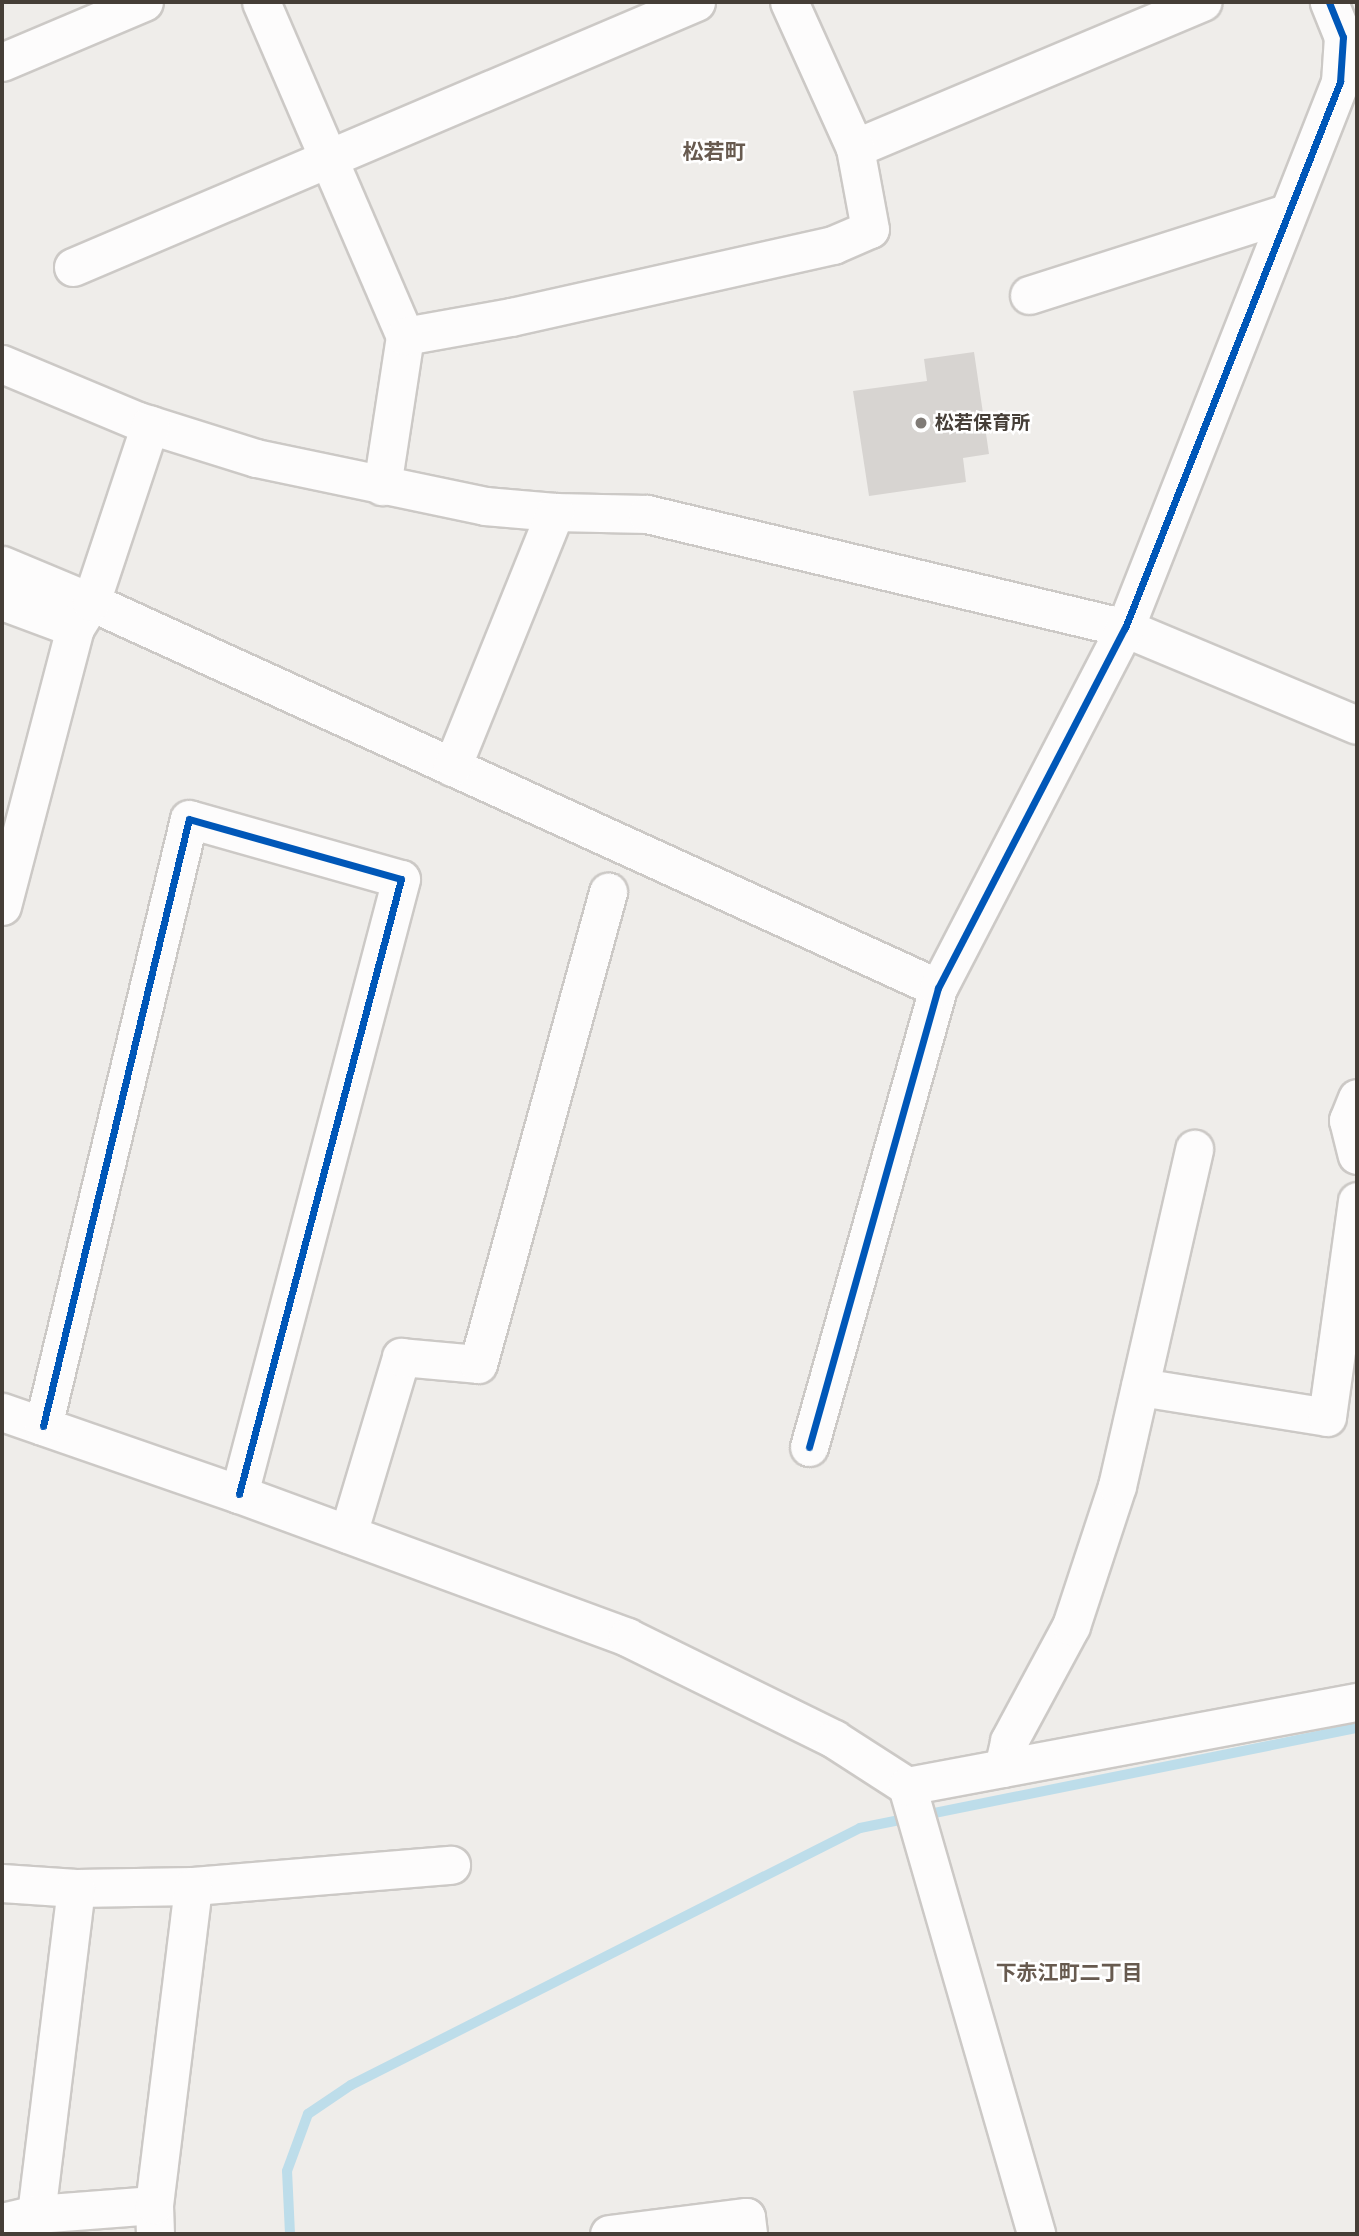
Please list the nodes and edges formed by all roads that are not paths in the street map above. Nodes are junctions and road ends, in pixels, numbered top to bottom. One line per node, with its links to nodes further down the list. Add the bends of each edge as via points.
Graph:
1 (145, 2): 7 (street)
2 (261, 2): 9 (street)
3 (696, 2): 9 (street)
4 (789, 2): 8 (street)
5 (1203, 2): 8 (street)
6 (1329, 2): 10 (street, via 1343,37 1340,82)
7 (2, 62)
8 (855, 148): 13 (street, via 870,229 833,245)
9 (328, 158): 11 (street); 13 (street)
10 (1286, 213): 12 (street); 21 (street)
11 (73, 267)
12 (1029, 295)
13 (405, 336): 16 (street)
14 (2, 364): 15 (street)
15 (150, 425): 16 (street, via 257,458); 20 (street)
16 (382, 486): 17 (street, via 485,506)
17 (555, 512): 21 (street, via 648,514); 23 (street)
18 (2, 565): 20 (street)
19 (2, 601): 20 (street)
20 (83, 615): 23 (street); 25 (street)
21 (1125, 628): 22 (street); 26 (street)
22 (1357, 725)
23 (452, 767): 26 (street)
24 (608, 892): 36 (street, via 478,1364 401,1357)
25 (2, 906)
26 (938, 988): 34 (street)
27 (1357, 1098): 29 (street, via 1349,1120)
28 (1194, 1149): 31 (street)
29 (1357, 1155)
30 (1357, 1201): 31 (street, via 1327,1417)
31 (1140, 1387): 38 (street, via 1118,1486 1071,1626 1009,1741)
32 (2, 1412): 33 (street)
33 (43, 1426): 35 (street); 35 (street, via 190,819 401,879)
34 (809, 1447)
35 (239, 1494): 36 (street)
36 (348, 1534): 39 (street, via 627,1637 834,1739)
37 (1357, 1702): 38 (street)
38 (1003, 1768): 39 (street)
39 (913, 1808): 48 (street)
40 (452, 1866): 42 (street)
41 (2, 1883): 43 (street)
42 (194, 1886): 43 (street); 45 (street)
43 (76, 1888): 44 (street)
44 (19, 2218): 45 (street)
45 (155, 2220)
46 (609, 2234): 47 (street, via 746,2217)
47 (748, 2234)
48 (1036, 2234)

